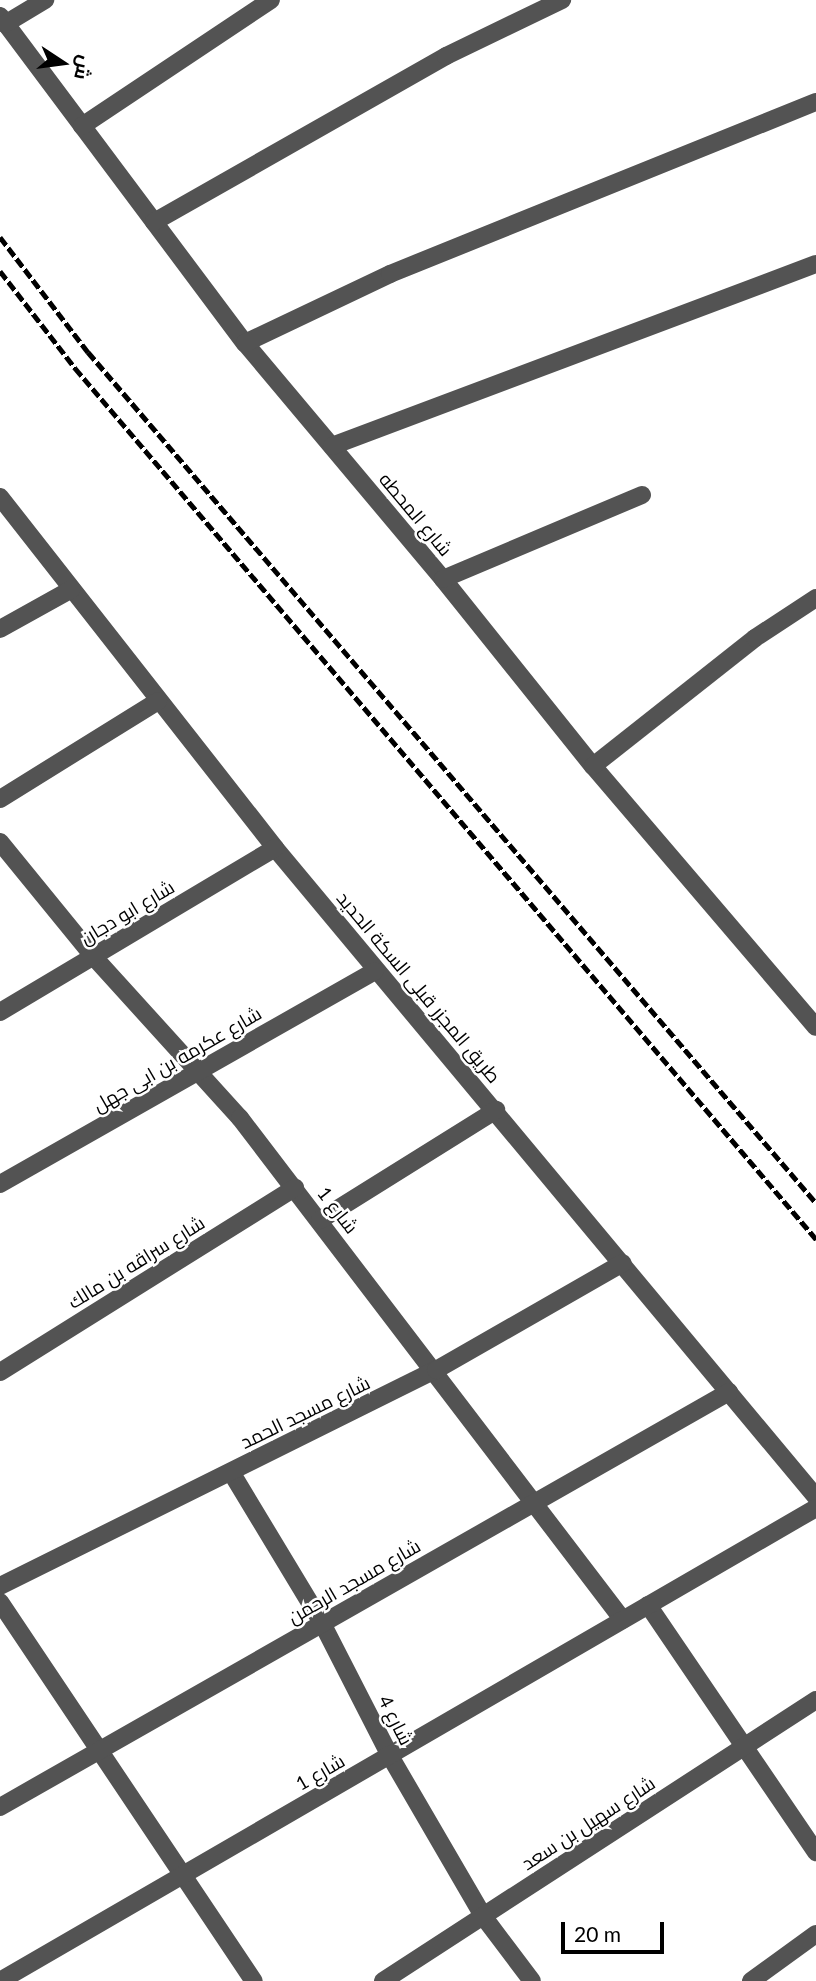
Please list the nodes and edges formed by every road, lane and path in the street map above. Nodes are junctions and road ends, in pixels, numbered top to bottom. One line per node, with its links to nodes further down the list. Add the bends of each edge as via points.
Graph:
1 (44, 0): 4 (street)
2 (271, 0): 6 (street)
3 (562, 0): 7 (street, via 446,56)
4 (3, 20): 6 (street, شارع المحطه)
5 (816, 102): 9 (street, via 390,274)
6 (82, 126): 7 (street, شارع المحطه)
7 (154, 222): 9 (street, شارع المحطه)
8 (816, 264): 10 (street)
9 (245, 343): 10 (street, شارع المحطه)
10 (332, 446): 13 (street, شارع المحطه)
11 (642, 495): 13 (street)
12 (0, 497): 14 (street, طريق المجزر قبلى السكة الحديد)
13 (443, 579): 18 (street, شارع المحطه)
14 (72, 589): 16 (street); 17 (street, طريق المجزر قبلى السكة الحديد)
15 (816, 598): 18 (street, via 755,638)
16 (0, 629)
17 (158, 701): 19 (street); 21 (street, طريق المجزر قبلى السكة الحديد)
18 (593, 766): 25 (street, شارع المحطه)
19 (0, 799)
20 (0, 842): 22 (street, شارع 1)
21 (275, 848): 22 (street, شارع ابو دجان); 23 (street, طريق المجزر قبلى السكة الحديد)
22 (93, 956): 24 (street, شارع ابو دجان); 26 (street, شارع 1)
23 (375, 971): 26 (street, شارع عكرمه بن ابى جهل); 27 (street, طريق المجزر قبلى السكة الحديد)
24 (0, 1012)
25 (816, 1027)
26 (198, 1071): 28 (street, شارع عكرمه بن ابى جهل); 29 (street, شارع 1)
27 (496, 1110): 30 (street); 31 (street, طريق المجزر قبلى السكة الحديد)
28 (0, 1184)
29 (295, 1188): 30 (street, شارع 1); 33 (street, شارع سراقه بن مالك)
30 (320, 1220): 32 (street, شارع 1)
31 (622, 1263): 32 (street, شارع مسجد الحمد); 34 (street, طريق المجزر قبلى السكة الحديد)
32 (436, 1370): 35 (street, شارع مسجد الحمد); 37 (street, شارع 1)
33 (0, 1372)
34 (729, 1392): 36 (street, طريق المجزر قبلى السكة الحديد); 37 (street, شارع مسجد الرحمن)
35 (231, 1472): 39 (street, شارع مسجد الحمد); 43 (street, شارع 4)
36 (816, 1497)
37 (535, 1502): 42 (street, شارع 1); 43 (street, شارع مسجد الرحمن)
38 (816, 1508): 41 (street, شارع 1)
39 (0, 1586)
40 (0, 1602): 46 (street)
41 (648, 1605): 42 (street, شارع 1); 45 (street)
42 (623, 1620): 47 (street, شارع 1)
43 (323, 1623): 46 (street, شارع مسجد الرحمن); 47 (street, شارع 4)
44 (816, 1700): 45 (street, شارع سهيل بن سعد)
45 (747, 1745): 49 (street); 51 (street, شارع سهيل بن سعد)
46 (100, 1750): 48 (street, شارع مسجد الرحمن); 50 (street)
47 (390, 1756): 50 (street, شارع 1); 51 (street, شارع 4)
48 (0, 1807)
49 (816, 1852)
50 (184, 1875): 53 (street, شارع 1); 54 (street)
51 (483, 1916): 55 (street, شارع سهيل بن سعد); 56 (street, شارع 4)
52 (816, 1934): 57 (street)
53 (0, 1981)
54 (254, 1981)
55 (383, 1981)
56 (532, 1981)
57 (751, 1981)

